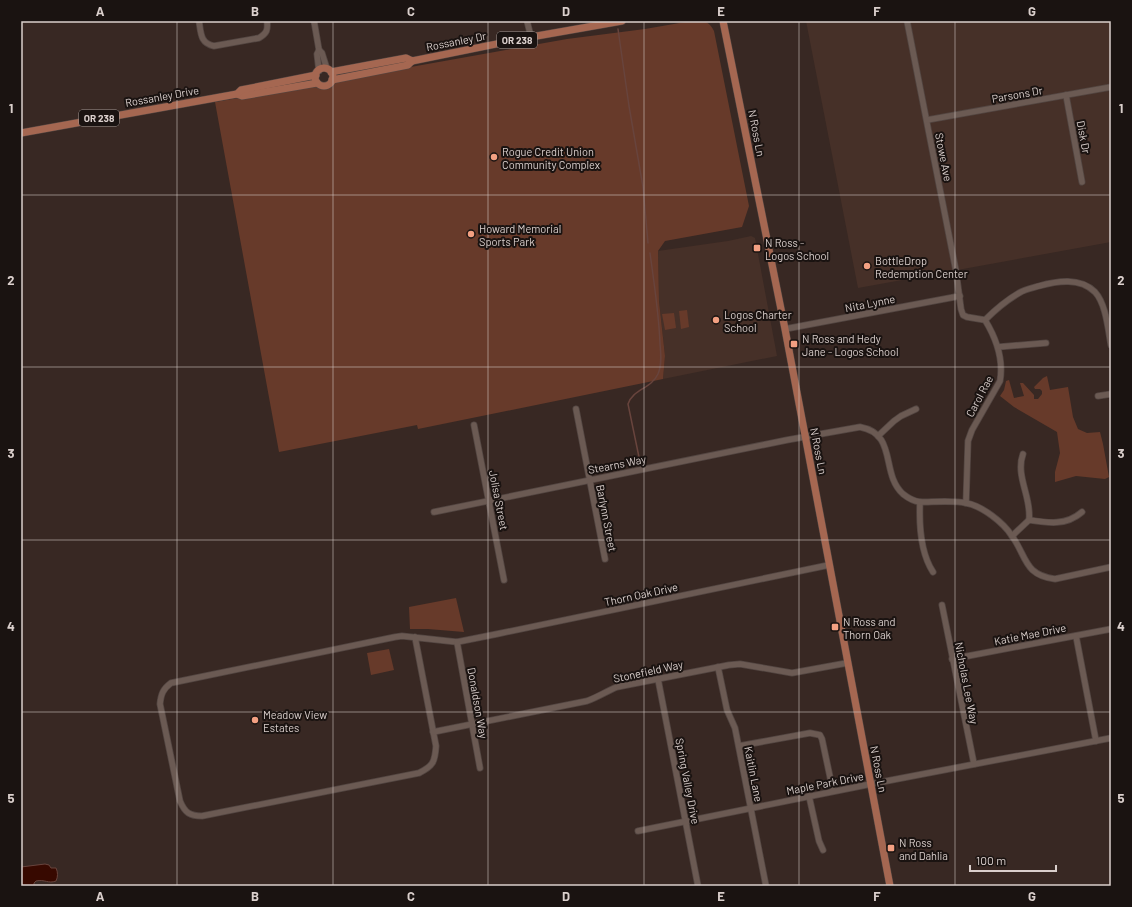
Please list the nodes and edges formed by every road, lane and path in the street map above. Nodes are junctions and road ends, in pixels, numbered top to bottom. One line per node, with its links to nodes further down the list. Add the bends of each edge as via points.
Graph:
1 (199, 21): 2 (street, via 203,41 214,46 259,38 265,35)
2 (267, 21)
3 (314, 21): 9 (street)
4 (527, 21): 8 (street)
5 (622, 21): 8 (main road, Rossanley Dr / OR 238)
6 (723, 21): 23 (main road, N Ross Ln)
7 (907, 21): 18 (street, Stowe Ave)
8 (531, 37): 10 (main road, Rossanley Dr / OR 238)
9 (319, 50): 11 (street); 12 (street)
10 (412, 60): 11 (main road, OR 238, via 406,58); 13 (main road, OR 238, via 408,65)
11 (329, 71): 12 (main road, OR 238, via 322,69); 13 (main road)
12 (317, 73): 14 (main road); 16 (main road, Rossanley Drive / OR 238, via 241,90)
13 (332, 80): 14 (main road, OR 238, via 324,86)
14 (317, 83): 16 (main road, Rossanley Drive / OR 238, via 242,96)
15 (1111, 87): 17 (street, Parsons Dr)
16 (237, 94): 19 (main road, Rossanley Drive / OR 238)
17 (1066, 95): 18 (street, Parsons Dr); 20 (street, Disk Dr)
18 (927, 120): 21 (street, Stowe Ave)
19 (21, 133)
20 (1082, 182)
21 (960, 296): 22 (street, via 962,315); 23 (street, Nita Lynne)
22 (985, 320): 25 (street, via 1026,290 1065,282 1081,284 1099,298); 26 (street, Carol Rae)
23 (785, 329): 32 (main road, N Ross Ln)
24 (1046, 343): 26 (street)
25 (1111, 345)
26 (998, 347): 38 (street, Carol Rae, via 1000,380 968,441)
27 (1111, 394): 28 (street)
28 (1098, 396)
29 (576, 409): 35 (street, Barlynn Street)
30 (916, 409): 33 (street, via 901,416)
31 (474, 425): 36 (street, Jolisa Street)
32 (805, 436): 33 (street, Stearns Way, via 860,427); 35 (street, Stearns Way); 44 (main road, N Ross Ln)
33 (878, 436): 37 (street, via 887,451 888,465 897,487 907,497)
34 (1023, 454): 41 (street, via 1020,467)
35 (589, 480): 36 (street, Stearns Way); 43 (street, Barlynn Street)
36 (488, 501): 39 (street, Stearns Way); 47 (street, Jolisa Street)
37 (920, 502): 38 (street); 46 (street, via 921,536 926,559)
38 (966, 503): 42 (street, via 987,512)
39 (434, 512)
40 (1082, 512): 41 (street, via 1073,519 1055,523)
41 (1029, 520): 42 (street)
42 (1012, 536): 45 (street, via 1026,563 1042,576 1055,579)
43 (605, 560)
44 (829, 565): 52 (street, Thorn Oak Drive); 54 (main road, N Ross Ln)
45 (1111, 567)
46 (933, 572)
47 (504, 580)
48 (942, 605): 53 (street, Nicholas Lee Way)
49 (1111, 629): 50 (street, Katie Mae Drive)
50 (1076, 636): 53 (street, Katie Mae Drive); 60 (street)
51 (414, 637): 52 (street, Thorn Oak Drive); 58 (street); 58 (street, Thorn Oak Drive, via 395,637 171,683 160,696 160,704 182,808 194,816 202,816 419,773 427,769 436,756)
52 (457, 642): 57 (street, Donaldson Way)
53 (952, 659): 62 (street, Nicholas Lee Way)
54 (848, 663): 55 (street, Stonefield Way, via 792,673 740,664); 64 (main road, N Ross Ln)
55 (718, 667): 56 (street, Stonefield Way); 61 (street, Kaitlin Lane, via 727,710)
56 (658, 679): 57 (street, Stonefield Way, via 617,687 587,701); 68 (street, Spring Valley Drive)
57 (472, 724): 58 (street, Stonefield Way); 63 (street, Donaldson Way)
58 (433, 732)
59 (1111, 738): 60 (street, Maple Park Drive)
60 (1096, 741): 62 (street, Maple Park Drive)
61 (739, 746): 65 (street, via 810,733 820,735); 67 (street, Kaitlin Lane)
62 (974, 764): 64 (street, Maple Park Drive)
63 (480, 768)
64 (871, 784): 65 (street, Maple Park Drive); 73 (main road, N Ross Ln)
65 (833, 791): 66 (street, Maple Park Drive)
66 (809, 796): 67 (street, Maple Park Drive); 70 (street)
67 (751, 808): 68 (street, Maple Park Drive); 72 (street, Kaitlin Lane)
68 (685, 821): 69 (street, Maple Park Drive); 71 (street, Spring Valley Drive)
69 (638, 831)
70 (823, 850)
71 (698, 886)
72 (766, 886)
73 (890, 886)

